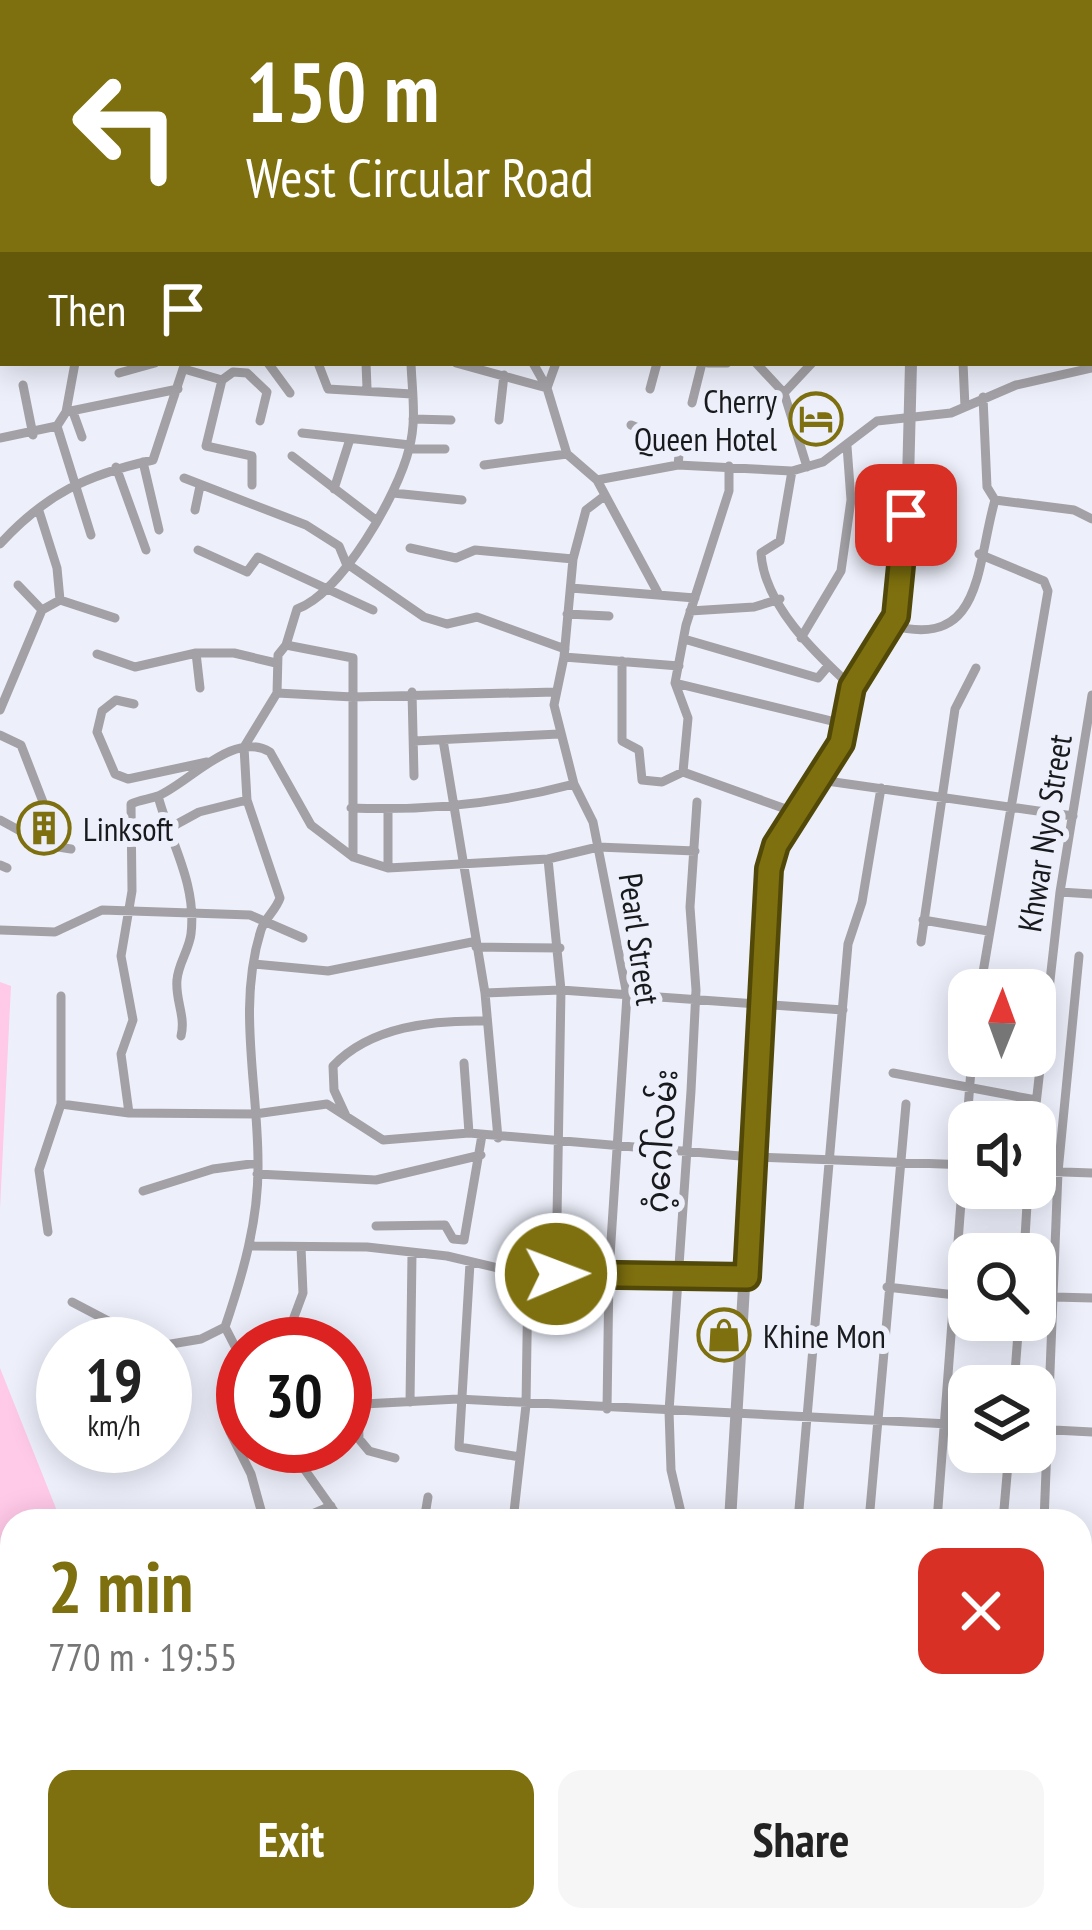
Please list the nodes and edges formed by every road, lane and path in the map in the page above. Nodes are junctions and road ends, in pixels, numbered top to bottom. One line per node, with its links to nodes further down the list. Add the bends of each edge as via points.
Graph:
1 (75, 366): 32 (street)
2 (144, 366): 18 (street)
3 (184, 366): 20 (street); 24 (street)
4 (270, 366): 26 (street)
5 (319, 366): 22 (street, via 328,389)
6 (366, 366): 22 (street)
7 (412, 366): 28 (street)
8 (468, 366): 19 (street)
9 (535, 366): 23 (street)
10 (555, 366): 23 (street)
11 (656, 366): 25 (street)
12 (704, 366): 30 (street)
13 (759, 366): 27 (street)
14 (809, 366): 27 (street)
15 (911, 366): 33 (street)
16 (963, 366): 31 (street)
17 (1092, 368): 29 (street)
18 (118, 373)
19 (504, 375): 23 (street); 36 (street)
20 (223, 380): 37 (street, via 240,370 264,388); 60 (street, via 206,446 252,456)
21 (23, 385): 41 (street)
22 (367, 388): 28 (street)
23 (548, 388): 48 (street)
24 (179, 389): 32 (street); 50 (street, via 157,455)
25 (650, 389)
26 (290, 393)
27 (784, 393): 55 (street)
28 (412, 394): 34 (street)
29 (983, 397): 31 (street); 66 (street, via 987,487)
30 (692, 403)
31 (965, 407): 33 (street)
32 (70, 412): 39 (street); 42 (street)
33 (910, 418): 45 (street, via 877,421); 93 (street)
34 (413, 419): 35 (street); 46 (street)
35 (452, 420)
36 (499, 420)
37 (260, 422)
38 (631, 425): 52 (street, via 680,445)
39 (57, 426): 41 (street); 59 (street)
40 (302, 433): 44 (street)
41 (33, 435): 43 (street)
42 (82, 437)
43 (0, 438)
44 (350, 442): 46 (street); 62 (street)
45 (847, 446): 55 (street); 95 (street, via 842,571)
46 (410, 447): 47 (street); 63 (street)
47 (446, 449)
48 (567, 454): 51 (street); 58 (street)
49 (292, 456): 62 (street)
50 (143, 462): 54 (street); 71 (street)
51 (484, 465)
52 (678, 465): 53 (street); 58 (street)
53 (729, 466): 56 (street); 84 (street, via 729,491)
54 (116, 467): 59 (street); 75 (street)
55 (807, 467): 56 (street)
56 (792, 471): 85 (street, via 780,541 761,553)
57 (184, 478): 61 (street)
58 (597, 480): 64 (street)
59 (74, 484): 68 (street, via 46,498); 72 (street)
60 (252, 484)
61 (200, 486): 67 (street); 79 (street, via 307,525 339,546)
62 (334, 489): 70 (street)
63 (393, 493): 65 (street); 70 (street)
64 (603, 497): 78 (street, Pearl Street, via 586,510); 83 (street)
65 (462, 500)
66 (995, 500): 69 (street); 77 (street)
67 (195, 510)
68 (39, 511): 73 (street); 86 (street)
69 (1092, 519)
70 (377, 521): 79 (street)
71 (159, 530)
72 (92, 535)
73 (0, 544)
74 (410, 548): 78 (street, via 456,558 475,550)
75 (146, 550)
76 (198, 550): 82 (street, via 247,572 258,557)
77 (979, 554): 93 (street, via 960,620 923,634); 131 (street, via 1044,580 1048,591)
78 (573, 559): 81 (street, Pearl Street)
79 (346, 563): 82 (street); 98 (street, via 424,617 447,624 476,616)
80 (18, 585): 87 (street)
81 (571, 588): 83 (street); 90 (street, Pearl Street)
82 (326, 589): 88 (street); 96 (street, via 297,609)
83 (658, 593): 84 (street)
84 (695, 598): 89 (street)
85 (780, 599): 89 (street); 95 (street)
86 (59, 600): 87 (street); 92 (street)
87 (42, 610): 114 (street)
88 (373, 610)
89 (691, 611): 94 (street)
90 (567, 614): 91 (street); 98 (street, Pearl Street)
91 (609, 616)
92 (115, 618)
93 (891, 625): 106 (street)
94 (684, 638): 102 (street, via 818,678); 103 (street)
95 (801, 638): 102 (street)
96 (286, 646): 101 (street); 112 (street, via 352,658)
97 (196, 652): 99 (street, via 135,667); 101 (street); 107 (street)
98 (565, 653): 100 (street); 109 (street, Pearl Street)
99 (97, 654)
100 (622, 661): 103 (street); 122 (street, via 618,728 622,741 639,750 638,775 655,783)
101 (276, 663): 110 (street)
102 (829, 665): 106 (street)
103 (679, 666): 105 (street)
104 (976, 668): 128 (street, via 955,709)
105 (675, 683): 115 (street); 122 (street, via 688,718)
106 (852, 687): 115 (street)
107 (200, 688)
108 (412, 692): 109 (street); 112 (street); 119 (street)
109 (555, 692): 116 (street, Pearl Street)
110 (277, 693): 112 (street); 120 (street)
111 (1092, 695): 136 (street, Khwar Nyo Street)
112 (353, 697): 132 (street)
113 (134, 704): 121 (street, via 116,700 102,711 101,751 115,775)
114 (0, 710)
115 (844, 724): 124 (street)
116 (559, 734): 118 (street); 125 (street, Pearl Street)
117 (0, 736): 138 (street, via 21,746)
118 (443, 740): 119 (street); 133 (street)
119 (414, 742): 123 (street)
120 (244, 747): 121 (street); 129 (street); 143 (street, via 270,752 311,825)
121 (213, 762): 127 (street)
122 (683, 772): 135 (street)
123 (414, 776)
124 (820, 779): 126 (street); 135 (street)
125 (574, 784): 133 (street); 140 (street, Pearl Street)
126 (881, 788): 128 (street); 168 (street)
127 (158, 796): 139 (street); 149 (street, via 131,804)
128 (940, 796): 131 (street); 151 (street)
129 (247, 800): 139 (street); 152 (street, via 280,898)
130 (697, 802): 142 (street, ဂံ့ဂေါ်လမ်း)
131 (1010, 805): 136 (street); 154 (street)
132 (351, 808): 134 (street); 143 (street)
133 (453, 808): 134 (street); 145 (street)
134 (388, 809): 146 (street)
135 (797, 813): 167 (street, via 769,869)
136 (1073, 816): 147 (street, Khwar Nyo Street)
137 (0, 820): 141 (street)
138 (50, 820)
139 (166, 830): 150 (street, via 178,846)
140 (598, 848): 142 (street); 144 (street); 164 (street, Pearl Street)
141 (71, 849)
142 (695, 851): 166 (street, ဂံ့ဂေါ်လမ်း)
143 (352, 856): 146 (street)
144 (548, 859): 145 (street); 158 (street)
145 (460, 865): 146 (street); 157 (street)
146 (388, 868)
147 (1060, 892): 148 (street); 175 (street, Khwar Nyo Street)
148 (1092, 894)
149 (129, 914): 150 (street); 153 (street, via 92,911 55,932); 179 (street, via 121,956 133,1020 121,1054)
150 (192, 914): 152 (street, via 250,915); 170 (street, via 177,976)
151 (923, 920): 154 (street); 156 (street)
152 (262, 924): 155 (street); 160 (street)
153 (0, 930)
154 (988, 931): 161 (street)
155 (303, 938)
156 (921, 942)
157 (474, 944): 158 (street); 160 (street, via 328,971); 163 (street)
158 (560, 948): 162 (street)
159 (1079, 956): 194 (street)
160 (254, 964): 180 (street)
161 (983, 969)
162 (561, 990): 163 (street); 164 (street); 185 (street)
163 (485, 993): 169 (street)
164 (627, 995): 166 (street); 186 (street, Pearl Street)
165 (62, 996): 177 (street)
166 (695, 998): 167 (street); 187 (street, ဂံ့ဂေါ်လမ်း)
167 (761, 1003): 168 (street); 189 (street)
168 (843, 1010): 190 (street)
169 (484, 1021): 181 (street, via 431,1020 348,1052 332,1078); 184 (street)
170 (181, 1036)
171 (464, 1063): 182 (street)
172 (893, 1073): 174 (street)
173 (971, 1077): 174 (street)
174 (970, 1090): 175 (street); 176 (street)
175 (1036, 1100)
176 (970, 1101)
177 (61, 1104): 179 (street); 198 (street, via 39,1170)
178 (906, 1104): 191 (street)
179 (129, 1113): 180 (street)
180 (255, 1114): 181 (street, via 327,1104); 193 (street)
181 (346, 1117): 182 (street, via 383,1140)
182 (469, 1133): 183 (street)
183 (482, 1135): 184 (street); 188 (street)
184 (499, 1138): 185 (street)
185 (554, 1142): 186 (street); 205 (street)
186 (615, 1147): 187 (street); 204 (street, Pearl Street)
187 (686, 1152): 189 (street); 207 (street, ဂံ့ဂေါ်လမ်း)
188 (481, 1154): 193 (street, via 376,1180); 197 (street, via 464,1240 453,1239 445,1225)
189 (752, 1157): 190 (street); 208 (street)
190 (830, 1157): 191 (street); 225 (street)
191 (897, 1162): 192 (street); 209 (street)
192 (948, 1164)
193 (258, 1169): 196 (street, via 213,1169); 200 (street)
194 (1058, 1172): 195 (street); 199 (street)
195 (1092, 1173)
196 (142, 1191)
197 (376, 1226)
198 (48, 1232)
199 (1056, 1235)
200 (250, 1246): 201 (street); 215 (street)
201 (301, 1247): 202 (street); 216 (street, via 303,1293)
202 (412, 1254): 203 (street); 219 (street)
203 (470, 1263): 206 (street); 218 (street)
204 (609, 1272): 205 (street); 207 (street); 222 (street, Pearl Street)
205 (556, 1274): 206 (street)
206 (528, 1275): 220 (street)
207 (678, 1276): 208 (street); 223 (street, ဂံ့ဂေါ်လမ်း)
208 (747, 1277): 224 (street)
209 (887, 1287): 210 (street); 226 (street)
210 (948, 1294)
211 (1056, 1298): 212 (street)
212 (1092, 1298)
213 (72, 1302): 214 (street)
214 (101, 1317)
215 (228, 1317)
216 (294, 1317)
217 (951, 1341): 227 (street)
218 (458, 1399): 219 (street); 220 (street); 232 (street, via 459,1447)
219 (410, 1402): 221 (street)
220 (526, 1405): 222 (street); 232 (street)
221 (372, 1406)
222 (607, 1409): 223 (street)
223 (669, 1411): 224 (street); 244 (street, ဂံ့ဂေါ်လမ်း)
224 (737, 1413): 225 (street); 245 (street)
225 (806, 1416): 226 (street); 246 (street)
226 (876, 1420): 227 (street); 247 (street)
227 (945, 1423): 228 (street); 248 (street)
228 (948, 1423)
229 (1056, 1430): 230 (street)
230 (1092, 1432)
231 (372, 1452): 233 (street)
232 (520, 1456): 243 (street)
233 (395, 1458)
234 (250, 1473): 240 (street)
235 (308, 1473): 239 (street)
236 (1007, 1473): 249 (street)
237 (1047, 1473): 250 (street)
238 (428, 1497): 242 (street)
239 (331, 1507): 241 (street)
240 (261, 1509)
241 (326, 1509)
242 (426, 1509)
243 (514, 1509)
244 (679, 1509)
245 (731, 1509)
246 (799, 1509)
247 (870, 1509)
248 (938, 1509)
249 (1004, 1509)
250 (1045, 1509)

